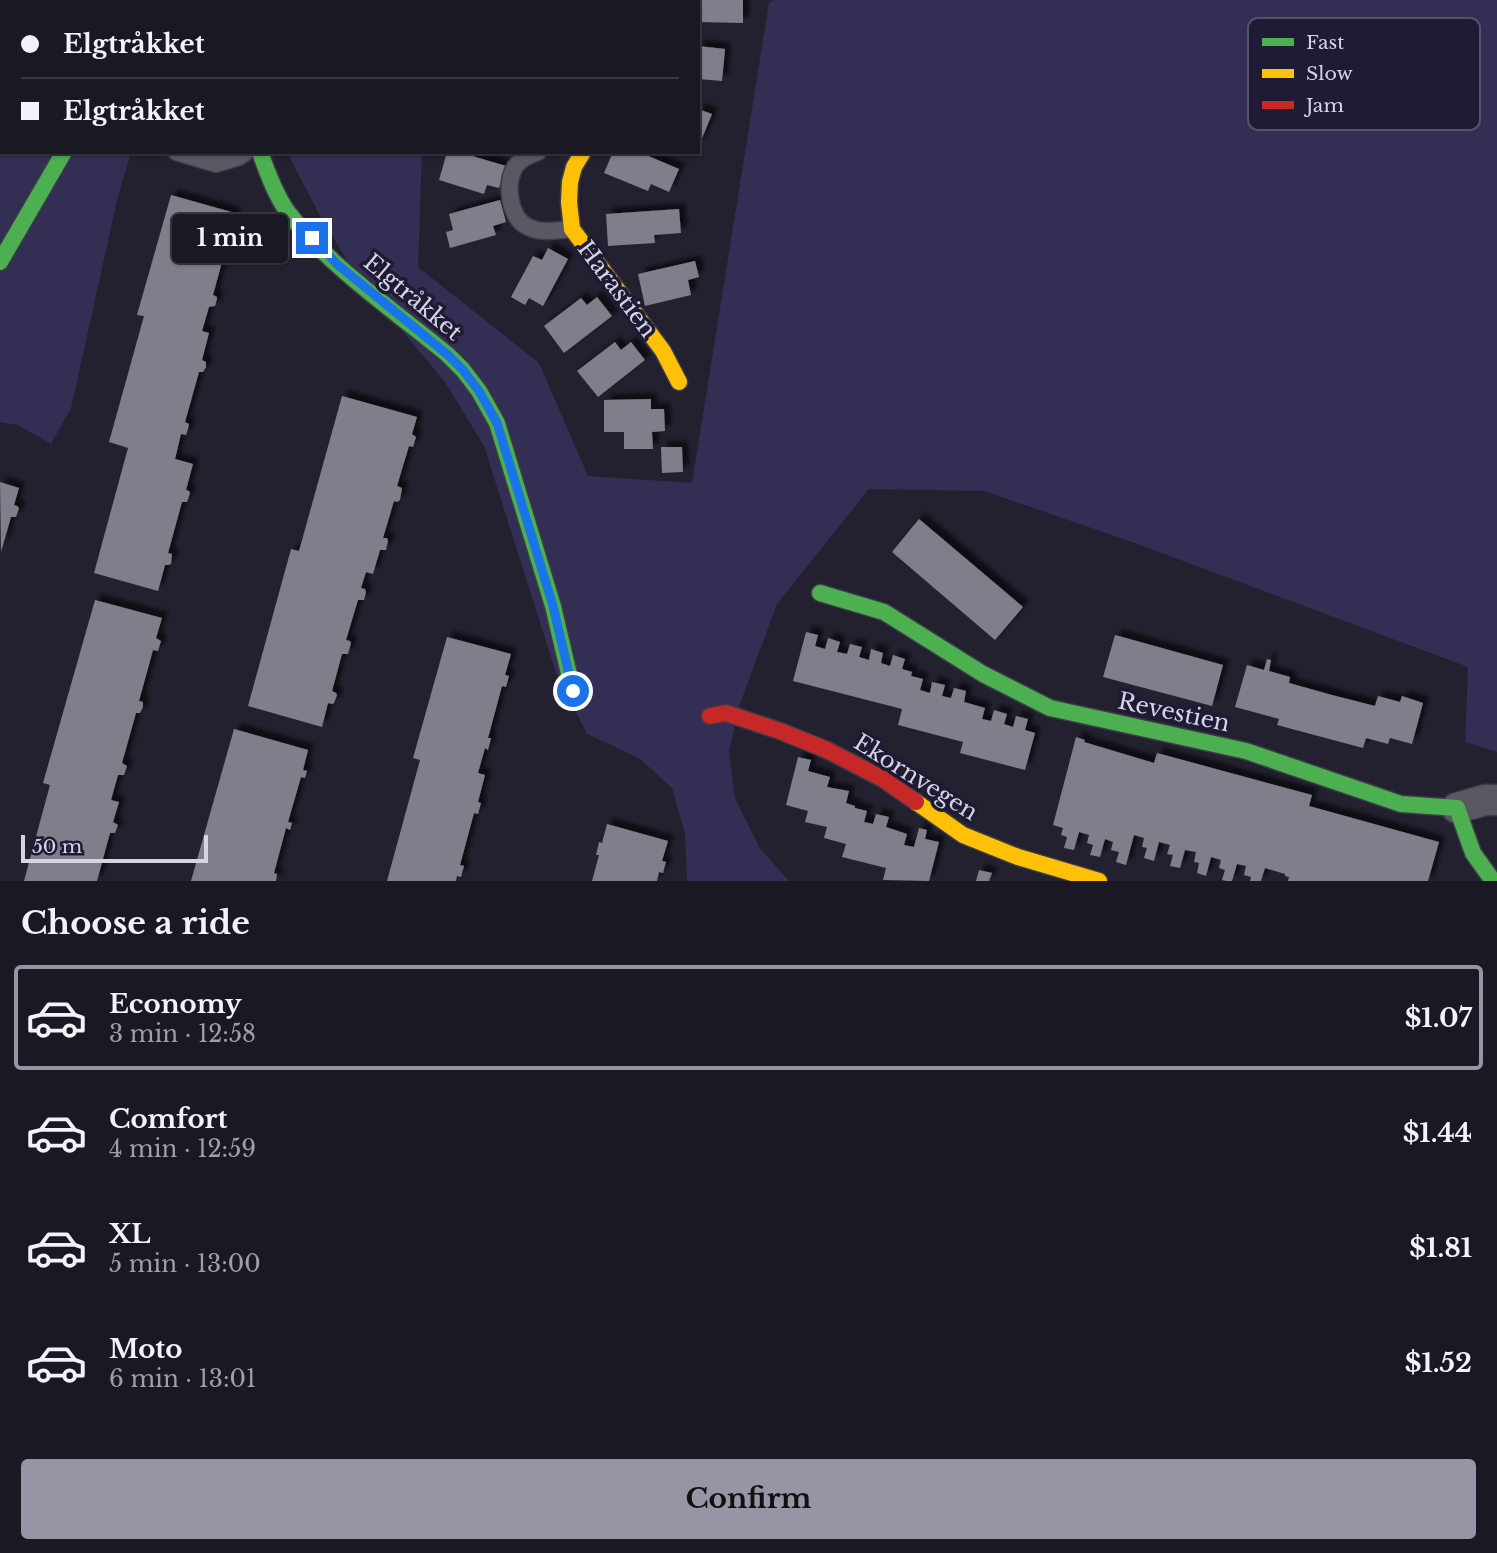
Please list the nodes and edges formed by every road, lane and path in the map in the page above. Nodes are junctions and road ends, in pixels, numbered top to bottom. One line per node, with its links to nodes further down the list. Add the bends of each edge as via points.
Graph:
1 (63, 154): 7 (street)
2 (183, 154): 3 (lane, via 216,164)
3 (260, 154): 10 (street, Elgtråkket, via 286,209 312,238 338,265 448,355 485,401 497,423 546,581)
4 (533, 154): 6 (lane, via 516,164 511,177 517,219 537,230)
5 (582, 154): 6 (street, Harastien, via 570,182)
6 (572, 229): 8 (street, Harastien, via 663,351)
7 (0, 262)
8 (679, 383)
9 (820, 593): 13 (street, Revestien, via 884,612 983,674 1050,708 1246,751 1401,804)
10 (573, 691)
11 (710, 716): 14 (street, Ekornvegen, via 726,713 827,750 883,779 963,835)
12 (1497, 800): 13 (street)
13 (1457, 807): 15 (street, via 1473,853)
14 (1100, 881)
15 (1493, 881)

